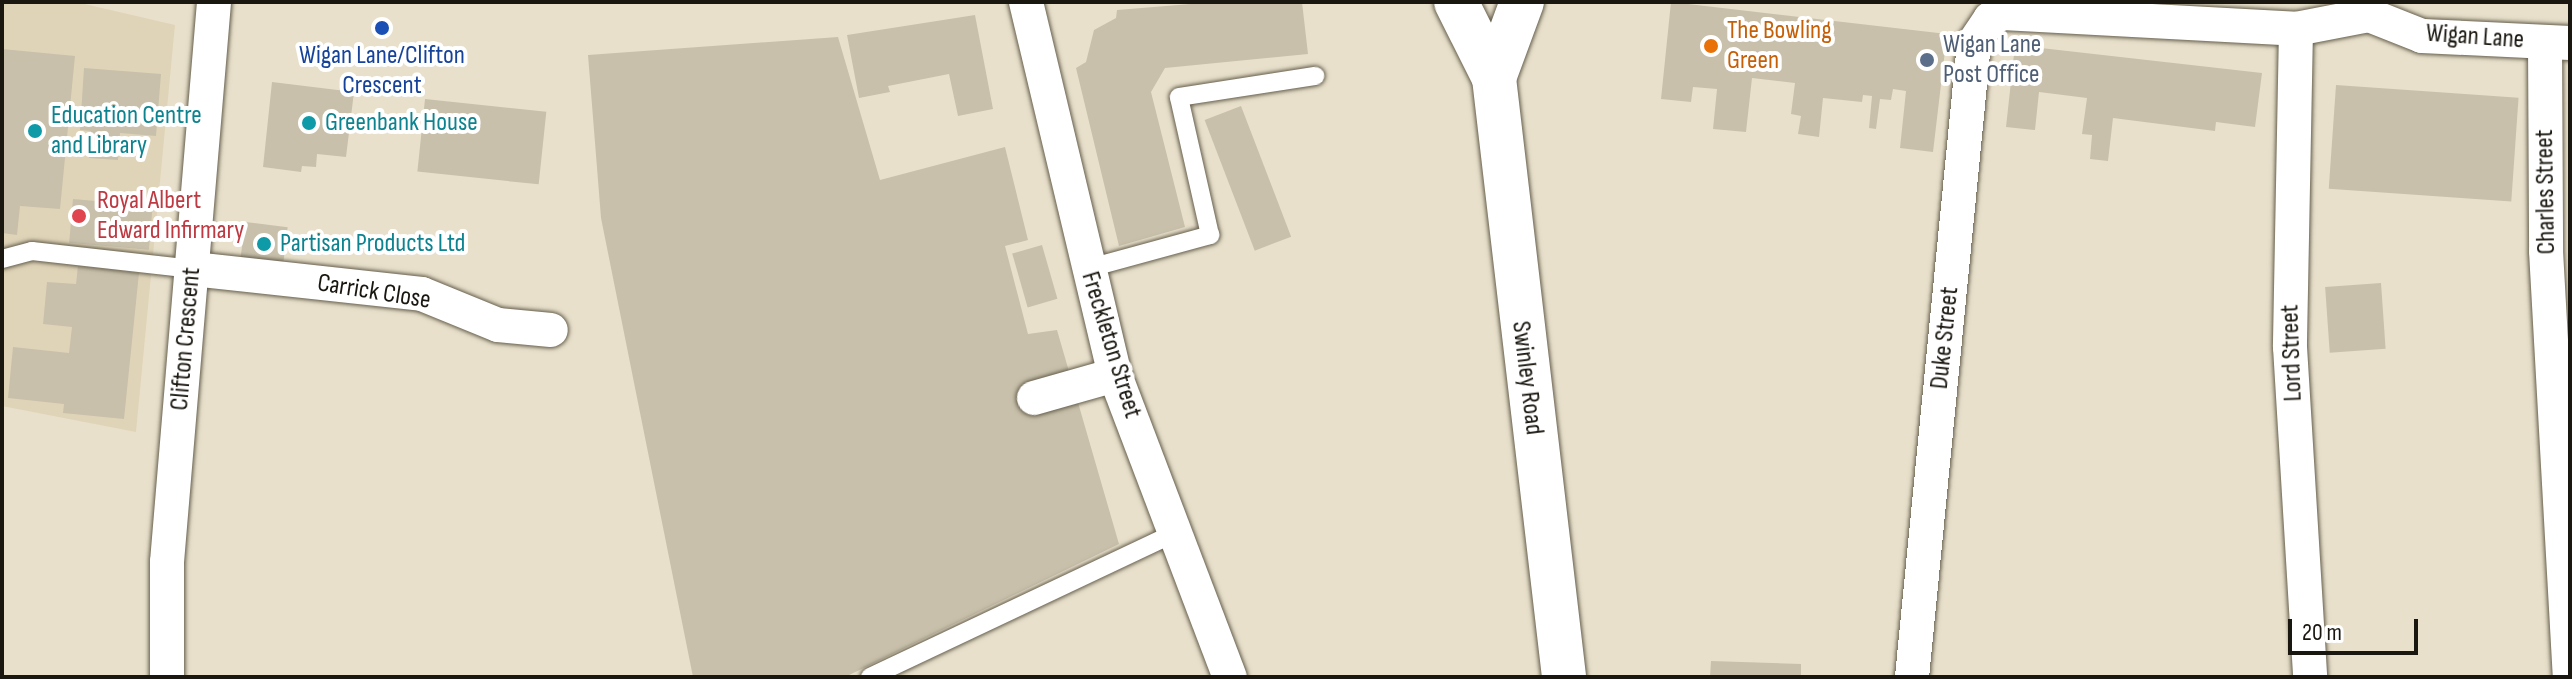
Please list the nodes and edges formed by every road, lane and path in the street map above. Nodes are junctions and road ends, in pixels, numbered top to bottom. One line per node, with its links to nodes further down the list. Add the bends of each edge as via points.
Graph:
1 (214, 2): 12 (street, Clifton Crescent)
2 (1026, 2): 13 (street, Freckleton Street)
3 (1456, 2): 10 (street, Swinley Road)
4 (1522, 2): 10 (street, Swinley Road)
5 (2365, 8): 7 (street, Wigan Lane); 8 (street, Wigan Lane, via 2422,36)
6 (2003, 13): 7 (street, Wigan Lane); 22 (street, Duke Street, via 1979,30 1974,43)
7 (2296, 29): 23 (street, Lord Street, via 2290,347)
8 (2558, 42): 24 (street, Charles Street, via 2546,251)
9 (1315, 76): 13 (lane, via 1179,97 1210,235)
10 (1494, 78): 21 (street, Swinley Road)
11 (2, 259): 12 (lane, via 32,251)
12 (193, 269): 14 (street, Carrick Close, via 422,294 498,325); 18 (street, Clifton Crescent, via 167,562)
13 (1086, 269): 15 (street, Freckleton Street)
14 (551, 330)
15 (1115, 375): 16 (street); 17 (street, Freckleton Street)
16 (1034, 398)
17 (1177, 532): 19 (lane); 20 (street, Freckleton Street)
18 (167, 677)
19 (870, 677)
20 (1230, 677)
21 (1564, 677)
22 (1912, 677)
23 (2310, 677)
24 (2570, 677)

